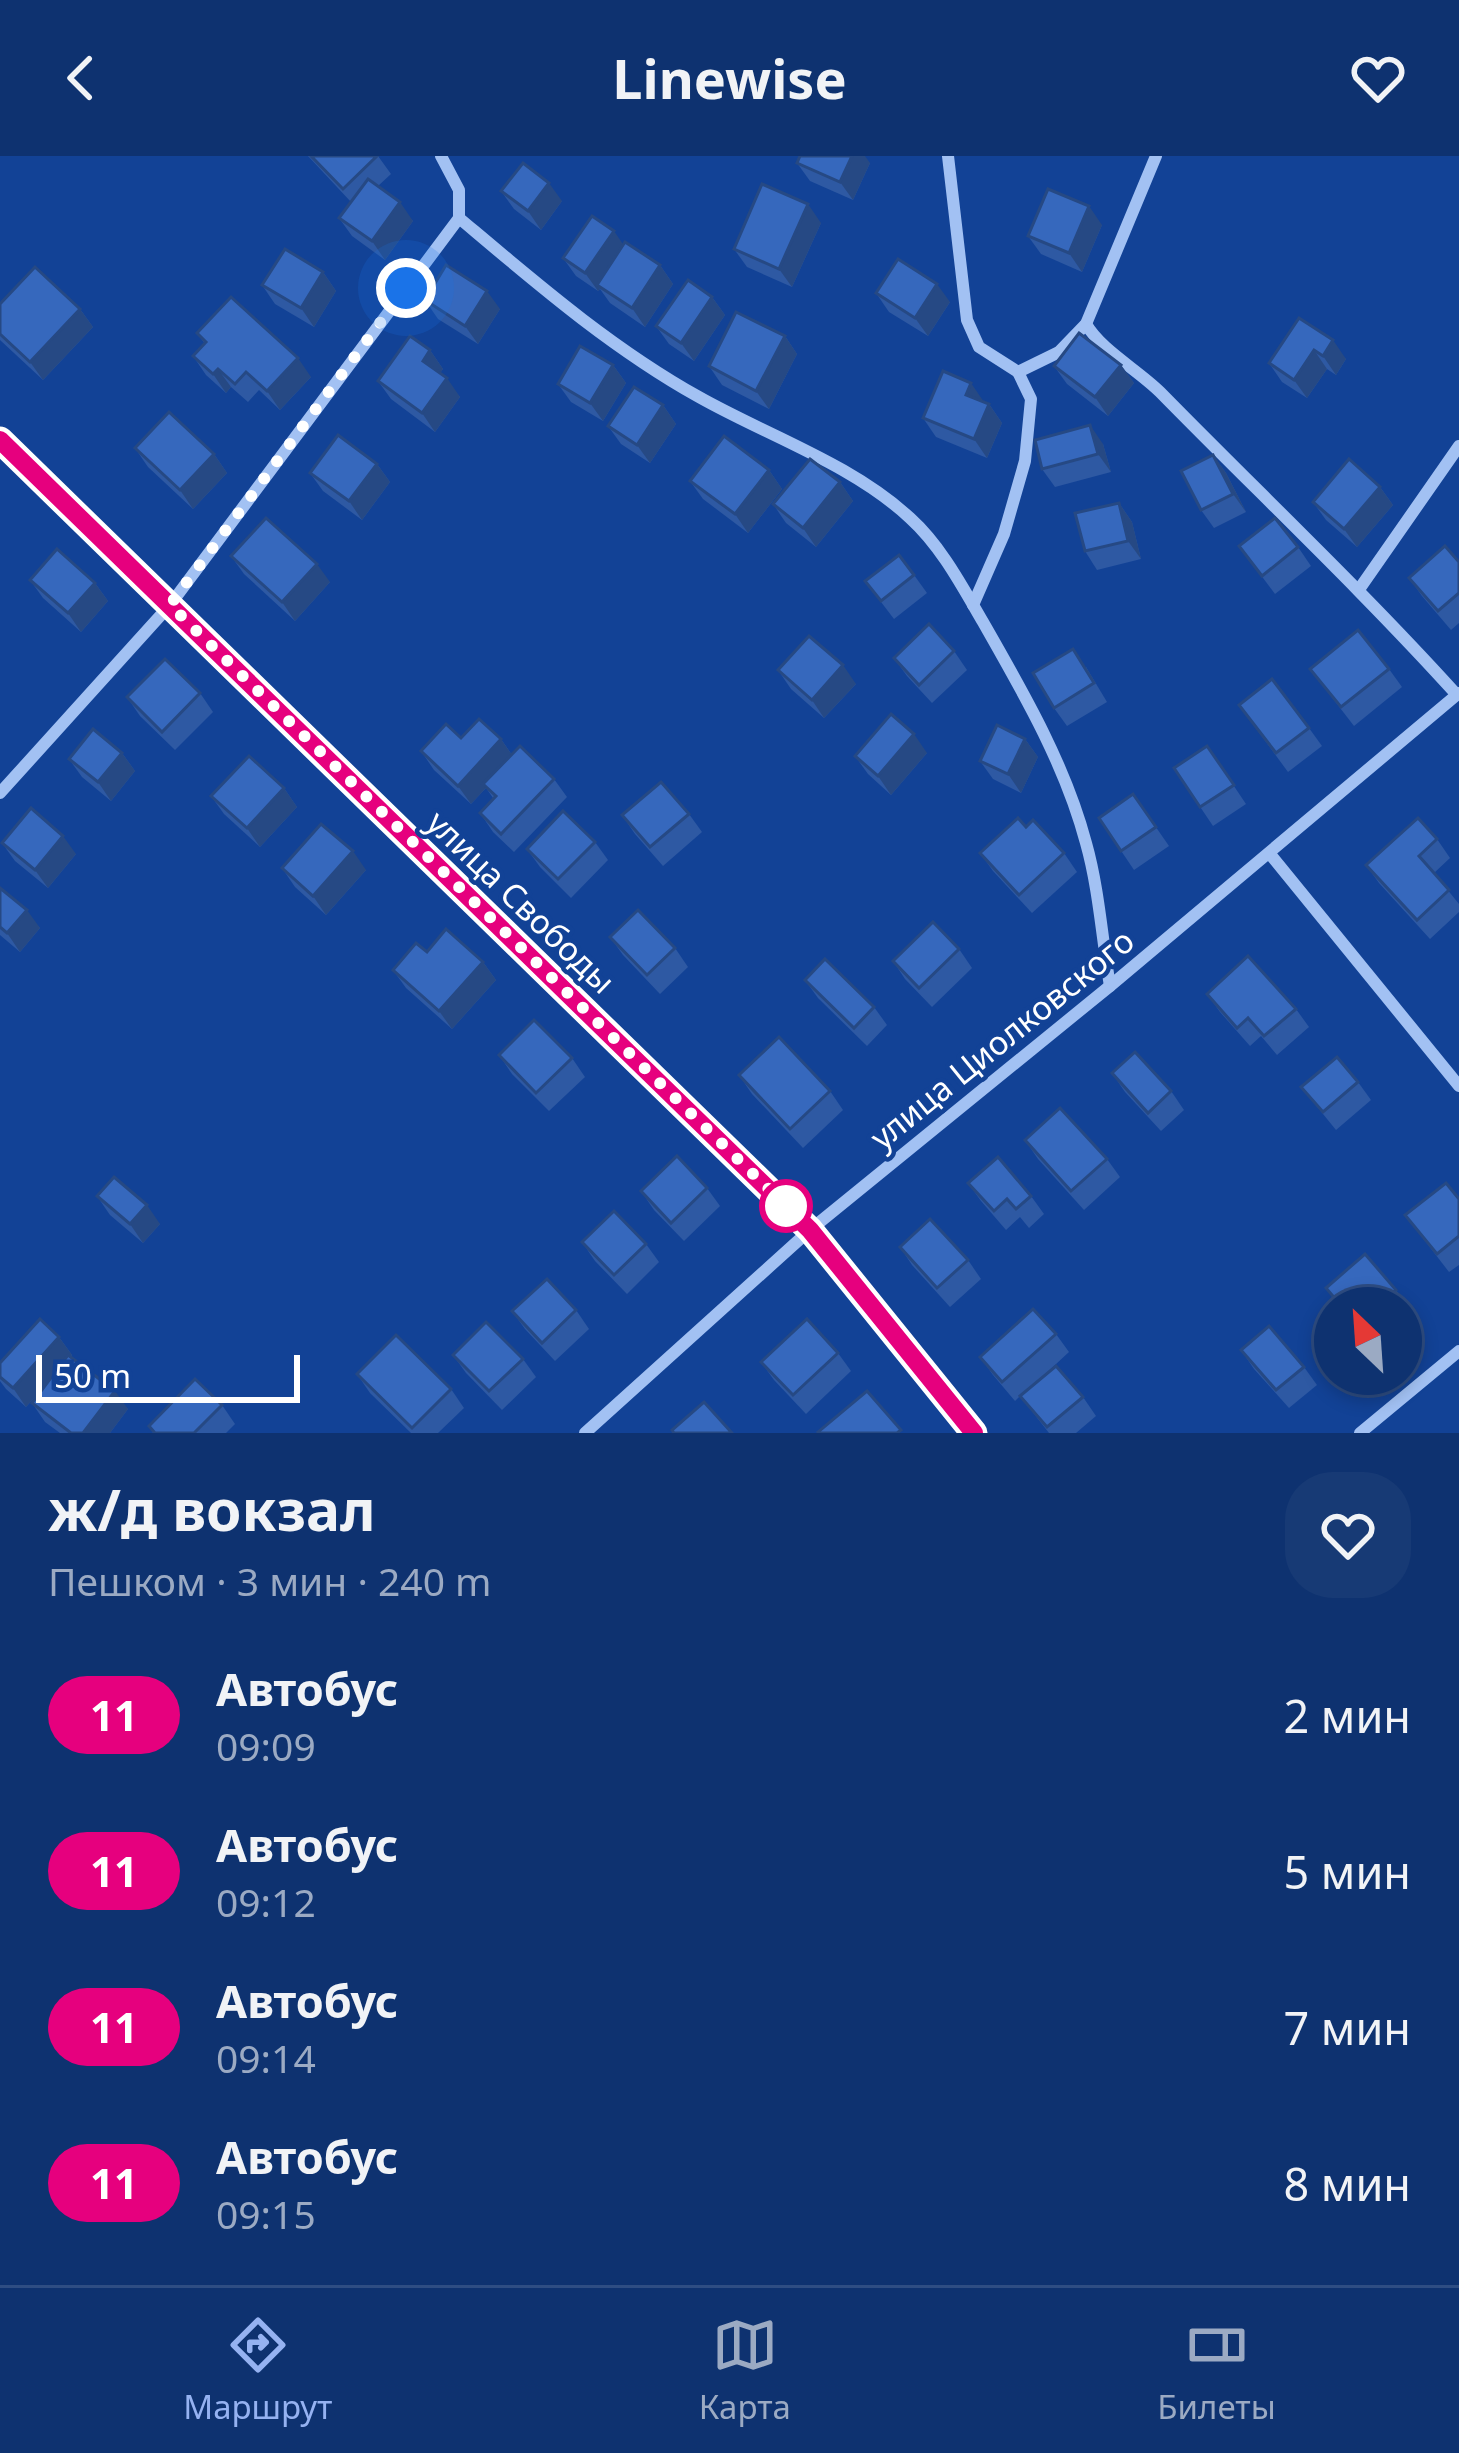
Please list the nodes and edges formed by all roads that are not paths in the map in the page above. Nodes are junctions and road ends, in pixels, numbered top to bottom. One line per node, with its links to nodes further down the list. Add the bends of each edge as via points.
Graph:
1 (948, 156): 6 (street, via 967,320 979,346)
2 (1156, 156): 5 (street)
3 (447, 160): 4 (street)
4 (459, 218): 10 (street); 11 (street, via 598,333 695,394 854,473 920,529)
5 (1086, 324): 6 (street, via 1058,352); 9 (street)
6 (1018, 372): 11 (street, via 1031,398 1025,461)
7 (0, 440): 10 (street, улица Свободы)
8 (1459, 446): 9 (street)
9 (1360, 588): 12 (street)
10 (170, 605): 13 (street); 17 (street, улица Свободы)
11 (973, 605): 15 (street, via 1026,697 1087,844)
12 (1458, 694): 14 (street, улица Циолковского)
13 (0, 793)
14 (1270, 854): 15 (street, улица Циолковского); 16 (street)
15 (1110, 986): 17 (street, улица Циолковского)
16 (1459, 1086)
17 (810, 1230): 19 (street, улица Циолковского); 20 (street, улица Свободы)
18 (1459, 1351): 21 (street)
19 (585, 1433)
20 (974, 1433)
21 (1360, 1433)

